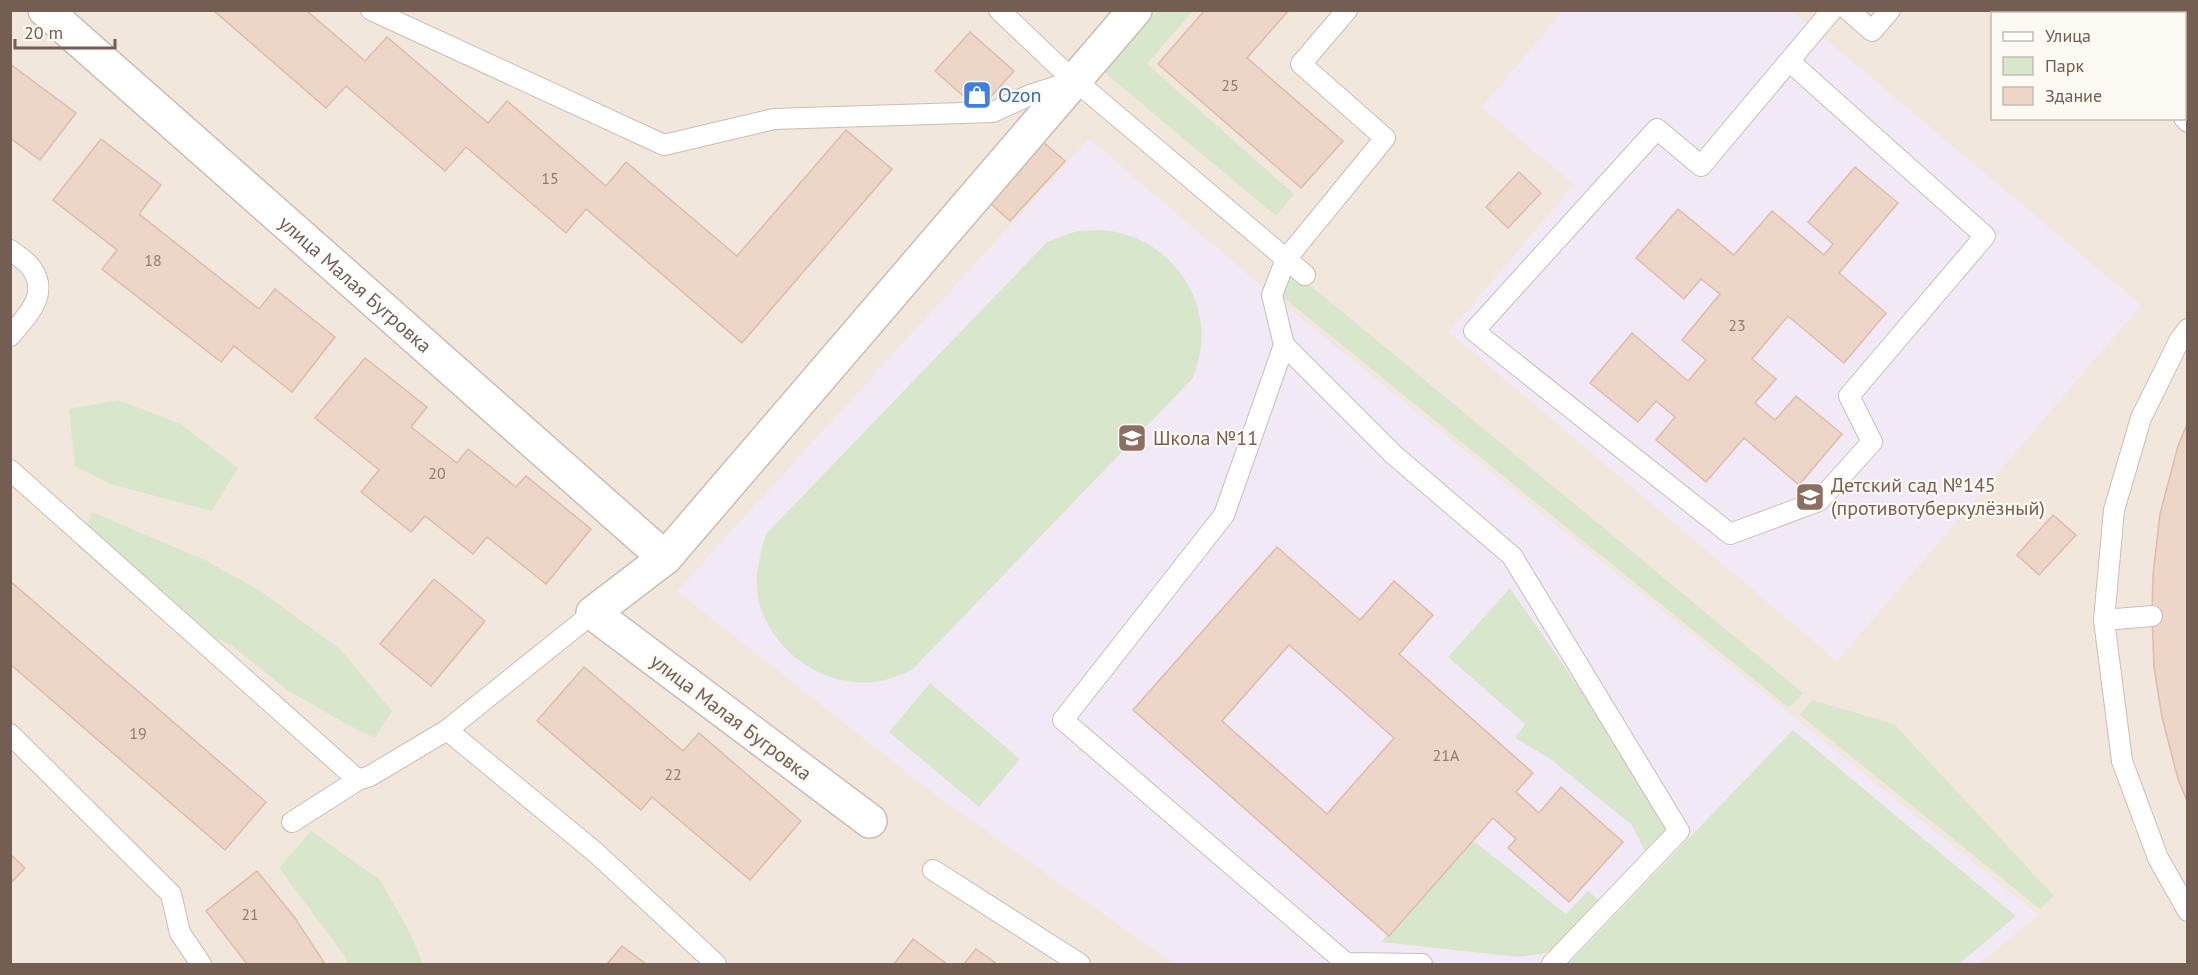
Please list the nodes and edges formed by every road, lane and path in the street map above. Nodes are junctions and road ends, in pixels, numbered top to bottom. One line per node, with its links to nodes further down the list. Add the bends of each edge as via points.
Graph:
1 (45, 10): 18 (street, улица Малая Бугровка)
2 (371, 10): 10 (lane, via 664,146 774,119 993,112)
3 (999, 10): 10 (lane)
4 (1135, 10): 10 (street)
5 (1347, 10): 12 (lane, via 1301,64 1385,138)
6 (1832, 10): 9 (lane)
7 (1848, 10): 8 (lane, via 1872,31)
8 (1890, 10)
9 (1789, 61): 9 (lane, via 1984,236 1849,396 1872,442 1819,501 1730,534 1474,331 1657,129 1701,166)
10 (1075, 80): 12 (lane); 18 (street)
11 (10, 250): 15 (lane, via 32,268 38,292 36,305)
12 (1287, 259): 13 (lane); 16 (lane, via 1272,295)
13 (1305, 275)
14 (2187, 329): 21 (lane, via 2142,418 2118,499)
15 (12, 331)
16 (1284, 345): 32 (lane, via 1224,515 1063,720 1346,963); 33 (lane, via 1394,455 1512,556 1679,831)
17 (10, 470): 24 (lane)
18 (665, 558): 19 (street)
19 (592, 613): 22 (lane); 25 (street, улица Малая Бугровка)
20 (2152, 616): 21 (lane)
21 (2104, 620): 28 (lane, via 2122,762 2158,858)
22 (447, 730): 24 (lane); 30 (lane, via 595,852)
23 (10, 734): 29 (lane, via 171,894 180,933)
24 (358, 780): 26 (lane)
25 (870, 821)
26 (292, 822)
27 (933, 870): 31 (lane)
28 (2187, 911)
29 (201, 964)
30 (716, 964)
31 (1080, 964)
32 (1422, 964)
33 (1552, 964)

